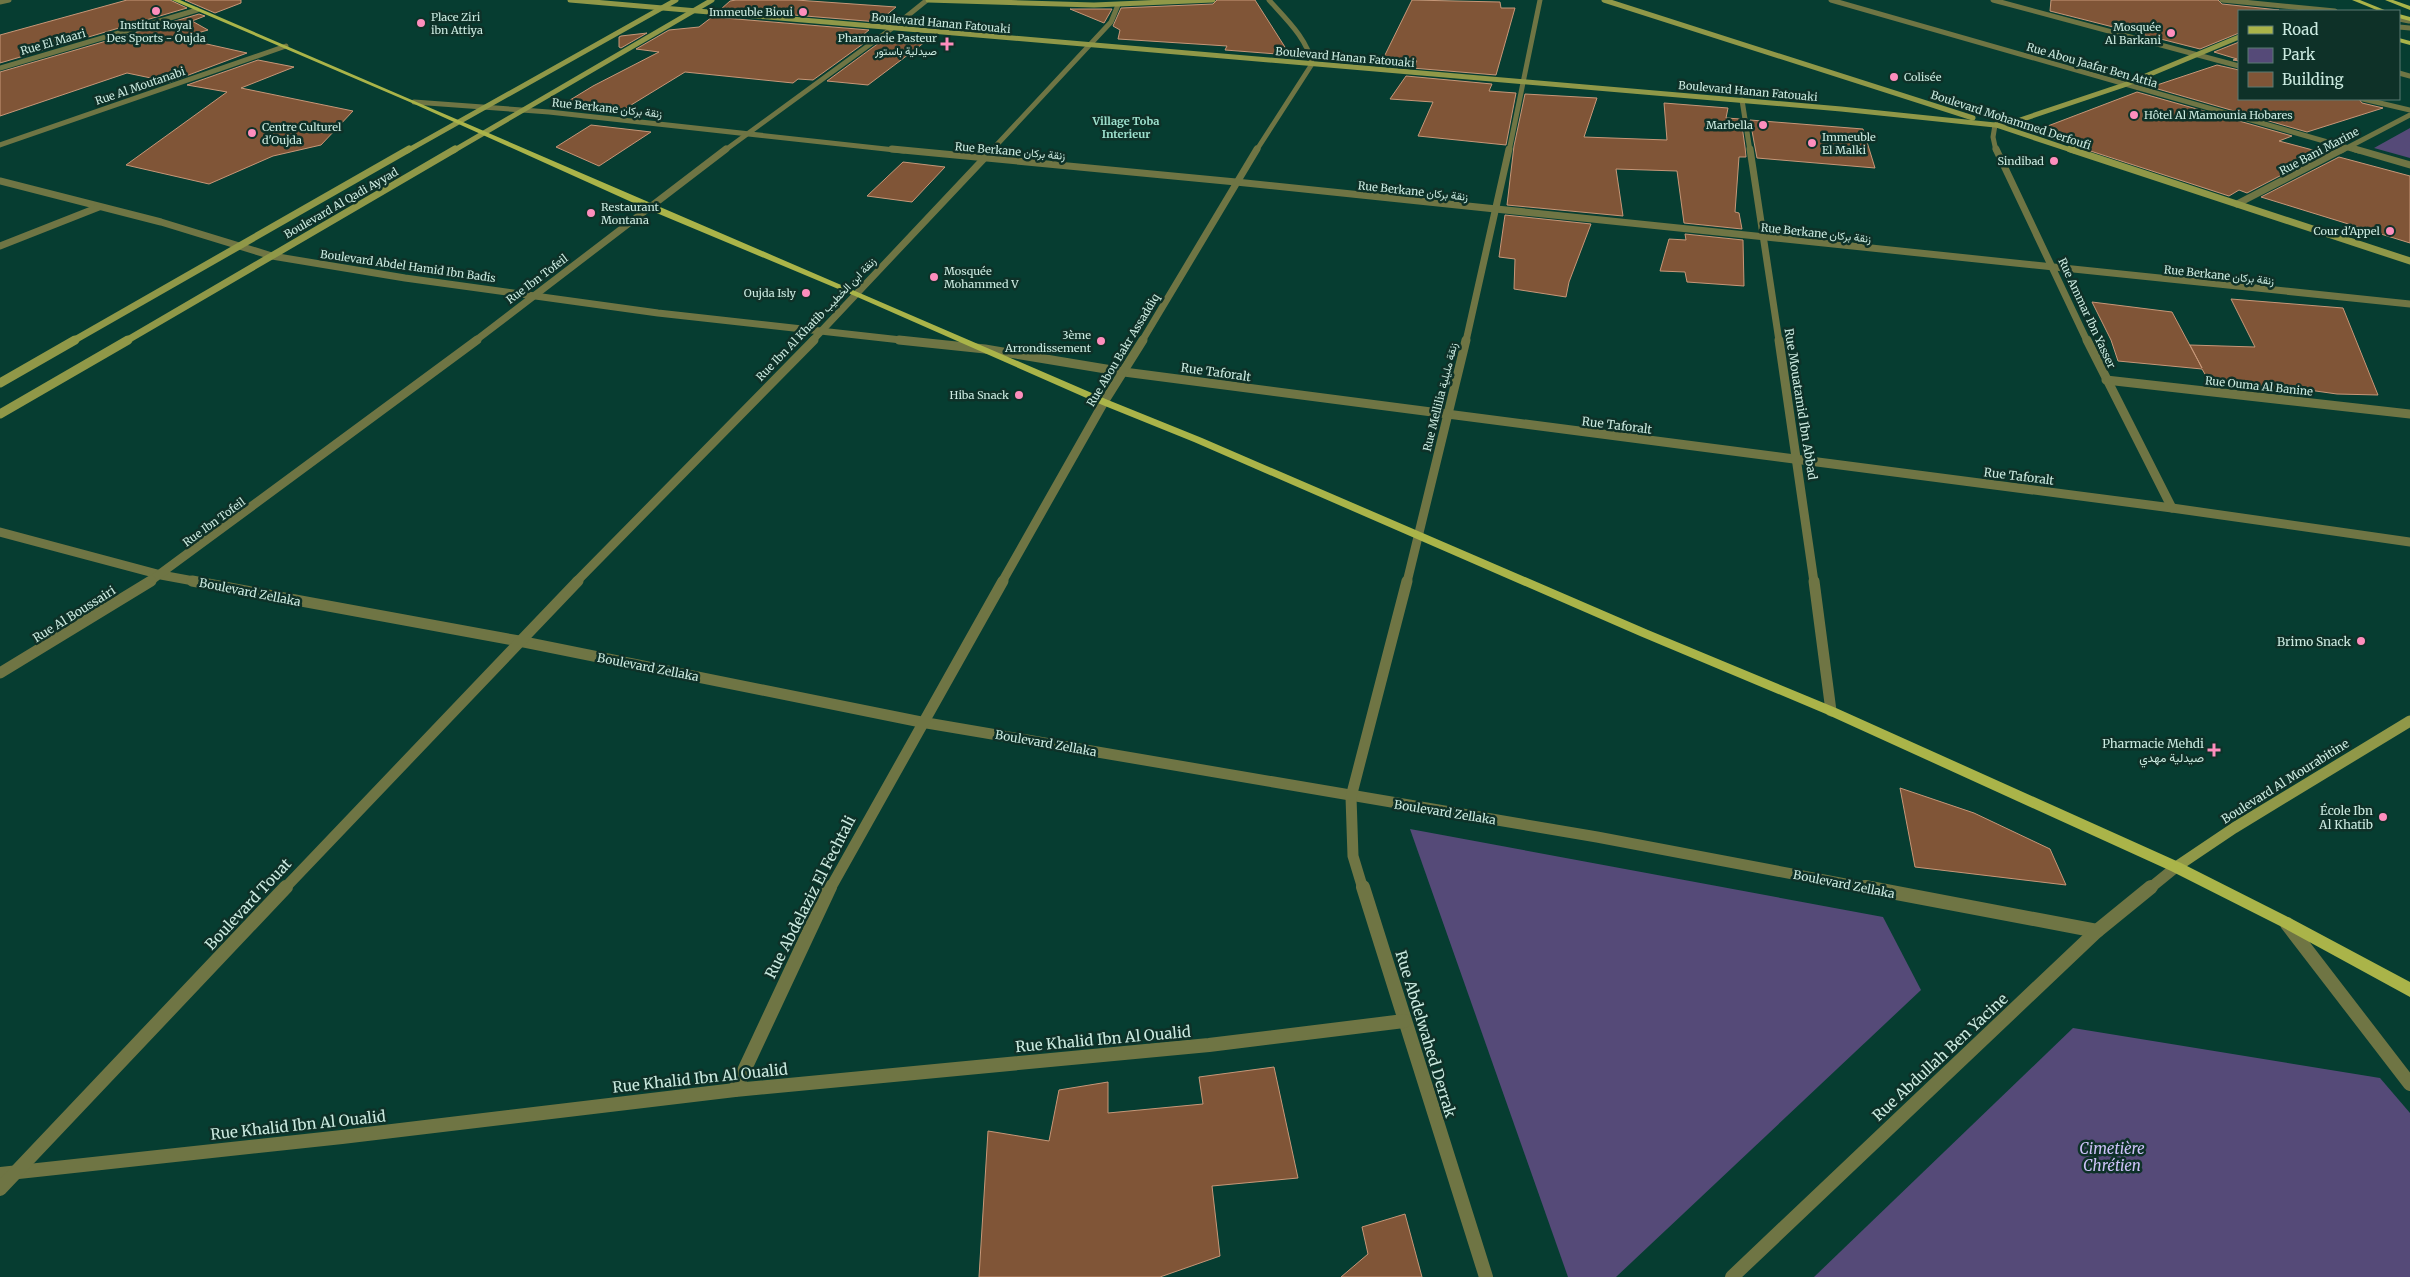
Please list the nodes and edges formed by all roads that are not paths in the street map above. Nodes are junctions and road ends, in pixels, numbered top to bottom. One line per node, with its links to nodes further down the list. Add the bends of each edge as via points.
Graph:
1 (9, 0): 18 (street)
2 (175, 0): 25 (main road)
3 (570, 0): 23 (street, Boulevard Hanan Fatouaki)
4 (676, 0): 23 (street, Boulevard Al Qadi Ayyad)
5 (712, 0): 26 (street, Boulevard Al Qadi Ayyad)
6 (927, 0): 20 (street); 31 (street, Rue Ibn Tofeil)
7 (1042, 0): 20 (street)
8 (1174, 0): 19 (street)
9 (1213, 0): 19 (street)
10 (1269, 0): 36 (street, via 1313,57)
11 (1540, 0): 39 (street, Rue Mellilia زنقة مليلية)
12 (1604, 0): 49 (street, Boulevard Mohammed Derfoufi)
13 (1831, 0): 40 (street, Rue Abou Jaafar Ben Attia)
14 (1993, 0): 35 (street)
15 (2221, 0): 27 (street); 28 (street)
16 (2355, 0): 21 (main road)
17 (2388, 0): 24 (main road)
18 (0, 2)
19 (1161, 3): 22 (street)
20 (1050, 4): 22 (street)
21 (2366, 4): 29 (main road); 30 (main road)
22 (1118, 5): 34 (street, Rue Ibn Al Khatib زنقة ابن الخطيب, via 1111,22)
23 (665, 7): 26 (street, Boulevard Hanan Fatouaki); 44 (street, Boulevard Al Qadi Ayyad)
24 (2410, 8)
25 (197, 10): 33 (main road); 38 (street, Rue El Maari)
26 (693, 10): 31 (street, Boulevard Hanan Fatouaki); 46 (street, Boulevard Al Qadi Ayyad)
27 (2272, 10)
28 (2325, 10)
29 (2363, 10)
30 (2381, 10)
31 (891, 29): 34 (street, Boulevard Hanan Fatouaki); 51 (street, Rue Ibn Tofeil)
32 (2238, 37): 35 (street)
33 (286, 46): 43 (main road); 52 (street, Rue Al Moutanabi)
34 (1086, 46): 36 (street, Boulevard Hanan Fatouaki); 54 (street, Rue Ibn Al Khatib زنقة ابن الخطيب)
35 (2196, 54): 37 (street); 40 (street)
36 (1312, 64): 39 (street, Boulevard Hanan Fatouaki); 57 (street, Rue Abou Bakr Assaddiq)
37 (2238, 66)
38 (0, 68)
39 (1523, 82): 41 (street, Boulevard Hanan Fatouaki); 61 (street, Rue Mellilia زنقة مليلية)
40 (2124, 85): 49 (street, via 2017,121); 53 (street, Rue Abou Jaafar Ben Attia)
41 (1742, 100): 49 (street, Boulevard Hanan Fatouaki); 62 (street, Rue Mouatamid Ibn Abbad)
42 (2368, 100): 45 (street)
43 (414, 102): 44 (street, Rue Berkane زنقة بركان); 48 (main road)
44 (485, 108): 46 (street, Rue Berkane زنقة بركان); 48 (street, Boulevard Al Qadi Ayyad)
45 (2410, 110)
46 (521, 111): 50 (street, Boulevard Al Qadi Ayyad); 51 (street, Rue Berkane زنقة بركان)
47 (2410, 115): 53 (street, Rue Bani Marine)
48 (458, 122): 50 (main road); 63 (street, Boulevard Al Qadi Ayyad)
49 (1995, 125): 58 (street, Boulevard Mohammed Derfoufi); 67 (street, Rue Ammar Ibn Yasser, via 1992,133 1998,155)
50 (482, 133): 60 (main road); 65 (street, Boulevard Al Qadi Ayyad)
51 (747, 133): 54 (street, Rue Berkane زنقة بركان); 60 (street, Rue Ibn Tofeil)
52 (0, 145)
53 (2347, 148): 55 (street, Rue Abou Jaafar Ben Attia); 58 (street, Rue Bani Marine)
54 (982, 159): 57 (street, Rue Berkane زنقة بركان); 69 (street, Rue Ibn Al Khatib زنقة ابن الخطيب)
55 (2410, 166)
56 (0, 181): 59 (street, Boulevard Abdel Hamid Ibn Badis)
57 (1236, 182): 61 (street, Rue Berkane زنقة بركان); 73 (street, Rue Abou Bakr Assaddiq)
58 (2237, 204): 66 (street, Boulevard Mohammed Derfoufi)
59 (99, 207): 63 (street, Boulevard Abdel Hamid Ibn Badis); 64 (street)
60 (650, 208): 68 (street, Rue Ibn Tofeil); 69 (main road)
61 (1496, 209): 62 (street, Rue Berkane زنقة بركان); 79 (street, Rue Mellilia زنقة مليلية)
62 (1764, 238): 67 (street, Rue Berkane زنقة بركان); 80 (street, Rue Mouatamid Ibn Abbad)
63 (240, 244): 65 (street, Boulevard Abdel Hamid Ibn Badis); 75 (street, Boulevard Al Qadi Ayyad)
64 (0, 246)
65 (272, 256): 68 (street, Boulevard Abdel Hamid Ibn Badis, via 405,278); 77 (street, Boulevard Al Qadi Ayyad)
66 (2410, 261)
67 (2054, 268): 70 (street, Rue Berkane زنقة بركان); 74 (street, Rue Ammar Ibn Yasser)
68 (535, 294): 71 (street, Boulevard Abdel Hamid Ibn Badis, via 658,313); 85 (street, Rue Ibn Tofeil, via 398,400)
69 (858, 294): 71 (street, Rue Ibn Al Khatib زنقة ابن الخطيب); 72 (main road)
70 (2410, 304)
71 (821, 331): 72 (street, Rue Taforalt); 86 (street, Rue Ibn Al Khatib زنقة ابن الخطيب)
72 (985, 349): 73 (street, Rue Taforalt); 76 (main road)
73 (1124, 372): 76 (street, Rue Abou Bakr Assaddiq); 79 (street, Rue Taforalt)
74 (2106, 380): 78 (street, Rue Ouma Al Banine); 81 (street, Rue Ammar Ibn Yasser)
75 (0, 383)
76 (1104, 402): 83 (main road); 90 (street, Rue Abou Bakr Assaddiq)
77 (0, 414)
78 (2410, 414)
79 (1447, 415): 80 (street, Rue Taforalt); 83 (street, Rue Mellilia زنقة مليلية)
80 (1798, 461): 81 (street, Rue Taforalt); 88 (street, Rue Mouatamid Ibn Abbad)
81 (2172, 508): 84 (street, Rue Taforalt)
82 (0, 532): 85 (street, Boulevard Zellaka)
83 (1419, 534): 88 (main road); 91 (street, Rue Mellilia زنقة مليلية)
84 (2410, 542)
85 (160, 575): 86 (street, Boulevard Zellaka); 87 (street, Rue Al Boussairi)
86 (519, 640): 90 (street, Boulevard Zellaka); 99 (street, Boulevard Touat)
87 (0, 674)
88 (1831, 711): 92 (main road)
89 (2410, 721): 92 (street, Boulevard Al Mourabitine)
90 (922, 722): 91 (street, Boulevard Zellaka); 98 (street, Rue Abdelaziz El Fechtali, via 833,882)
91 (1351, 797): 94 (street, Boulevard Zellaka, via 1597,837); 96 (street, Rue Abdelwahed Derrak, via 1353,856)
92 (2176, 867): 93 (main road); 94 (street, Rue Abdullah Ben Yacine)
93 (2287, 923): 95 (main road); 97 (street)
94 (2097, 931): 103 (street, Rue Abdullah Ben Yacine)
95 (2410, 990)
96 (1404, 1021): 98 (street, Rue Khalid Ibn Al Oualid, via 1209,1045); 102 (street, Rue Abdelwahed Derrak)
97 (2410, 1084)
98 (734, 1090): 99 (street, Rue Khalid Ibn Al Oualid)
99 (16, 1172): 100 (street, Rue Khalid Ibn Al Oualid); 101 (street, Boulevard Touat)
100 (0, 1174)
101 (0, 1189)
102 (1486, 1277)
103 (1732, 1277)

